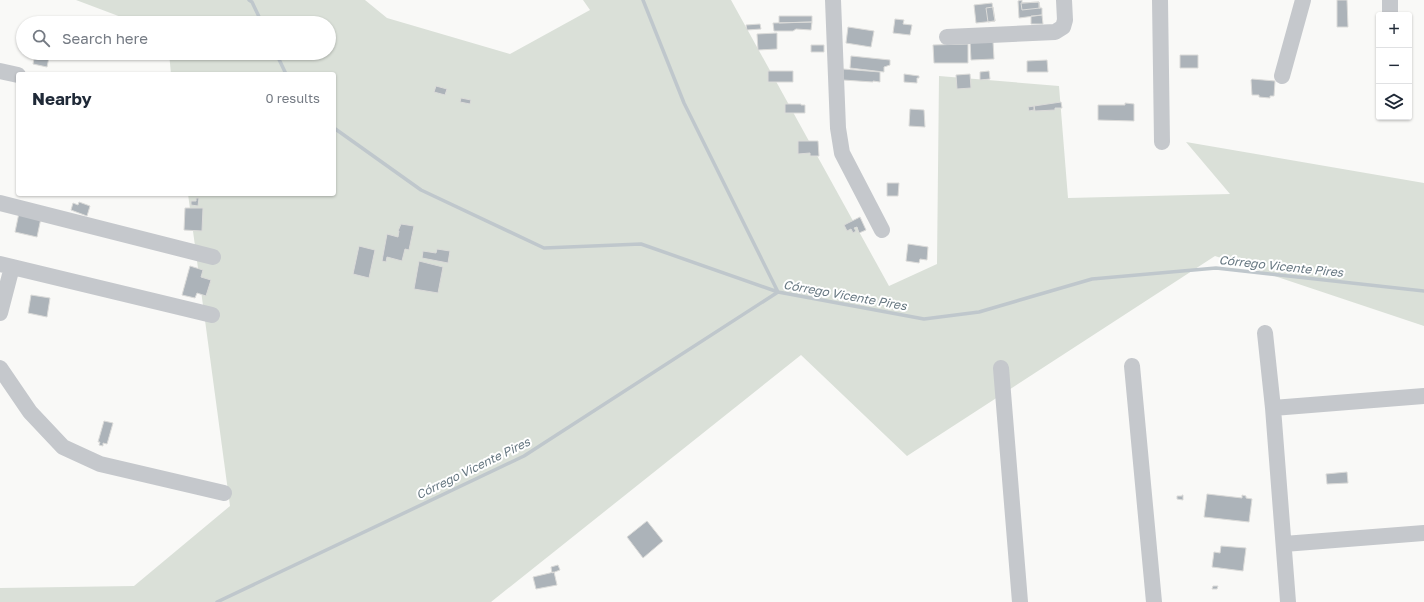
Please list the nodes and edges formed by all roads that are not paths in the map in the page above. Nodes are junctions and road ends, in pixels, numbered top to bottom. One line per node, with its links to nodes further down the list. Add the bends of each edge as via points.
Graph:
1 (832, 0): 13 (street, via 838,128 842,153)
2 (1064, 0): 7 (street, via 1065,20 1063,27 1055,32)
3 (1160, 0): 11 (street)
4 (1303, 0): 10 (street)
5 (1390, 0): 6 (street)
6 (1390, 12)
7 (947, 37)
8 (0, 71): 9 (street)
9 (16, 75)
10 (1282, 76)
11 (1162, 142)
12 (0, 203): 14 (street)
13 (882, 230)
14 (213, 257)
15 (6, 266): 16 (street); 17 (street)
16 (0, 313)
17 (212, 315)
18 (1265, 333): 23 (street)
19 (1132, 366): 28 (street)
20 (0, 368): 24 (street, via 30,412 63,447 100,464)
21 (1001, 368): 27 (street)
22 (1424, 396): 23 (street)
23 (1273, 408): 26 (street)
24 (224, 493)
25 (1424, 533): 26 (street)
26 (1284, 544): 29 (street)
27 (1020, 602)
28 (1154, 602)
29 (1288, 602)

